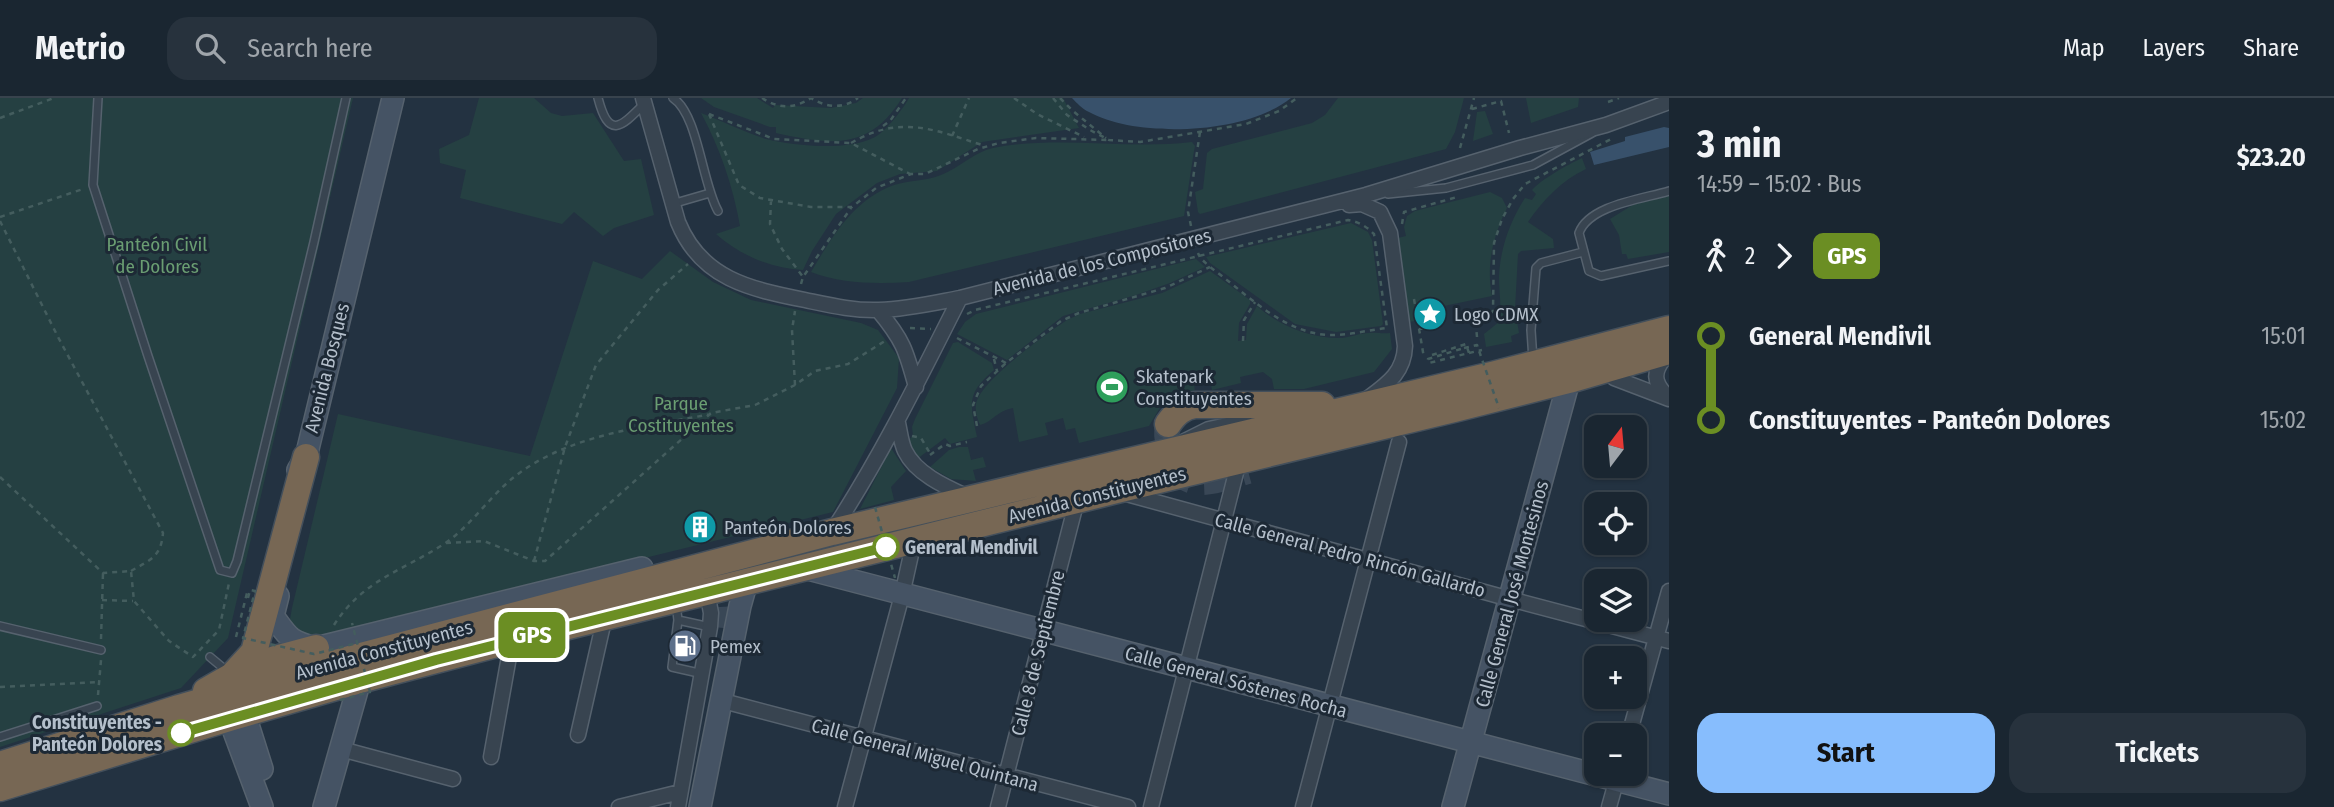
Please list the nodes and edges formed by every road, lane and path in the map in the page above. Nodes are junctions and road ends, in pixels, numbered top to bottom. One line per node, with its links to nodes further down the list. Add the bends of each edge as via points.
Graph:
1 (54, 98): 21 (path)
2 (98, 98): 35 (lane)
3 (346, 98): 110 (lane)
4 (393, 98): 91 (street, Avenida Bosques)
5 (598, 98): 17 (lane, via 603,117 614,125 624,124)
6 (673, 98): 37 (lane, via 687,113)
7 (762, 98): 8 (path, via 790,107 811,99 838,106)
8 (858, 98)
9 (905, 98): 22 (path)
10 (969, 98): 26 (path)
11 (1014, 98): 27 (path)
12 (1053, 98): 28 (path, via 1067,115)
13 (1060, 98): 28 (path)
14 (1297, 98): 23 (path, via 1265,118)
15 (1474, 98): 20 (path)
16 (1619, 98): 18 (path)
17 (644, 101): 40 (street, Avenida de los Compositores)
18 (1608, 102)
19 (1669, 102): 41 (street, Avenida de los Compositores, via 1609,130)
20 (1472, 109): 24 (path, via 1501,102); 31 (path)
21 (0, 118)
22 (880, 128): 26 (path, via 897,125); 29 (path)
23 (1200, 132): 28 (path, via 1140,142); 45 (path, via 1188,212)
24 (1509, 133)
25 (1619, 135): 62 (path, via 1525,184 1513,199 1494,243 1493,311 1476,326)
26 (953, 136): 30 (path)
27 (1087, 138): 28 (path); 30 (path, via 1036,138)
28 (1109, 140)
29 (851, 143): 33 (path); 39 (path, via 774,139 709,114 739,185)
30 (985, 147): 33 (path, via 925,174)
31 (1460, 148)
32 (1569, 155): 34 (path)
33 (911, 174): 39 (path, via 876,188 852,207 811,207)
34 (1525, 177)
35 (93, 186): 43 (path); 110 (lane, via 220,570)
36 (1669, 191): 46 (lane, via 1587,219 1579,233)
37 (710, 193): 40 (lane); 42 (lane)
38 (1462, 195): 44 (path, via 1404,212)
39 (771, 200): 51 (path, via 770,223)
40 (672, 204): 48 (street, Avenida de los Compositores)
41 (1313, 208): 45 (street, Avenida de los Compositores); 77 (street, via 1362,204 1380,212 1390,233 1404,357 1388,384)
42 (718, 211)
43 (0, 219): 108 (path, via 163,533 162,548)
44 (1403, 233)
45 (1194, 239): 47 (path); 52 (street, Avenida de los Compositores)
46 (1583, 252): 49 (lane, via 1589,271 1601,276); 71 (lane, via 1536,268)
47 (1199, 255): 50 (path); 54 (path, via 1348,220 1374,234 1387,328 1332,335 1310,331 1290,325); 56 (path)
48 (697, 256): 55 (street, Avenida de los Compositores, via 723,276 748,286); 88 (path, via 658,290 596,365)
49 (1669, 261)
50 (1209, 267): 54 (path); 70 (path, via 1165,288 1070,316)
51 (803, 277)
52 (960, 298): 55 (street, Avenida de los Compositores); 60 (street)
53 (1414, 298): 58 (path)
54 (1255, 301): 63 (path, via 1244,320)
55 (877, 310): 61 (street)
56 (965, 316)
57 (1427, 328): 58 (path)
58 (1419, 329): 68 (path)
59 (1669, 329): 71 (highway, Avenida Constituyentes)
60 (943, 331): 61 (path, via 912,327); 69 (path); 75 (street)
61 (898, 334): 75 (street); 80 (path, via 848,364 815,371 755,405)
62 (1477, 337)
63 (1243, 341)
64 (1482, 350): 66 (path)
65 (1669, 351): 72 (highway, Avenida Constituyentes); 76 (street, via 1658,365 1656,378)
66 (1469, 354): 67 (path, via 1466,344); 78 (path, bridge, via 1429,363 1428,359 1477,345)
67 (1433, 355)
68 (1424, 358)
69 (994, 359): 70 (path); 73 (path)
70 (1006, 363): 73 (path)
71 (1533, 364): 77 (highway, Avenida Constituyentes)
72 (1607, 369): 74 (highway, Avenida Constituyentes); 76 (street, via 1615,378)
73 (997, 372): 84 (path, via 976,394)
74 (1569, 380): 79 (highway, Avenida Constituyentes); 117 (street, Calle General José Montesinos)
75 (916, 387): 82 (street)
76 (1669, 399)
77 (1355, 407): 83 (highway, via 1195,405 1187,406); 90 (highway, Avenida Constituyentes)
78 (1499, 408)
79 (1454, 409): 92 (highway, via 1414,429); 93 (highway, Avenida Constituyentes)
80 (711, 414): 88 (path); 105 (path, via 545,561)
81 (1258, 417): 90 (lane, via 1207,426)
82 (898, 423): 94 (street, via 905,451); 101 (street)
83 (1168, 424)
84 (977, 426)
85 (909, 436): 89 (path, via 921,438)
86 (967, 442): 89 (path, via 945,444)
87 (1399, 442): 104 (street)
88 (565, 447): 103 (path, via 515,477); 105 (path)
89 (931, 454): 94 (path)
90 (1159, 455): 97 (highway, Avenida Constituyentes)
91 (306, 457): 120 (street, via 300,514); 126 (street, Avenida Bosques, via 289,483); 138 (highway, via 257,643)
92 (1288, 460)
93 (1239, 461): 96 (highway, Avenida Constituyentes); 100 (street)
94 (916, 466): 97 (street)
95 (0, 477): 109 (path)
96 (1113, 491): 98 (highway, Avenida Constituyentes); 100 (street, Calle General Pedro Rincón Gallardo)
97 (970, 498): 101 (highway, Avenida Constituyentes)
98 (1077, 500): 102 (highway, Avenida Constituyentes); 125 (street, Calle 8 de Septiembre)
99 (875, 507): 112 (path, bridge)
100 (1224, 520): 104 (street, Calle General Pedro Rincón Gallardo); 134 (street)
101 (832, 532): 130 (highway, Avenida Constituyentes)
102 (914, 541): 107 (highway, Avenida Constituyentes); 112 (street)
103 (446, 543): 105 (path, via 484,541); 130 (path, via 363,590)
104 (1368, 560): 117 (street, Calle General Pedro Rincón Gallardo); 143 (street)
105 (534, 561)
106 (642, 568): 130 (street)
107 (804, 568): 111 (highway, Avenida Constituyentes); 112 (street, Calle General Sóstenes Rocha)
108 (131, 571): 109 (path); 118 (path)
109 (103, 573): 116 (path)
110 (232, 573): 118 (path, via 219,630 193,657 169,641)
111 (747, 581): 114 (highway, Avenida Constituyentes); 141 (street)
112 (898, 587): 125 (street, Calle General Sóstenes Rocha); 148 (street)
113 (1669, 591): 127 (street)
114 (707, 592): 119 (highway, Avenida Constituyentes); 124 (street)
115 (248, 598): 129 (path, bridge, via 250,590 255,591 243,639 314,654)
116 (102, 600): 118 (path); 131 (path)
117 (1510, 600): 127 (street, Calle General Pedro Rincón Gallardo); 149 (street, Calle General José Montesinos)
118 (134, 601)
119 (676, 610): 121 (highway, Avenida Constituyentes); 124 (lane); 135 (lane, via 672,667)
120 (273, 616): 130 (street, via 292,640); 133 (highway, via 267,642)
121 (605, 616): 128 (highway, Avenida Constituyentes); 146 (street)
122 (352, 623): 129 (path, bridge)
123 (0, 626): 131 (lane)
124 (715, 631): 135 (street); 160 (street)
125 (1044, 631): 134 (street, Calle General Sóstenes Rocha); 154 (street, Calle 8 de Septiembre)
126 (250, 632)
127 (1662, 639): 145 (street)
128 (512, 640): 136 (highway, Avenida Constituyentes); 151 (street)
129 (357, 643): 140 (path, bridge, via 370,692)
130 (318, 649): 133 (highway, via 293,668); 138 (highway, Avenida Constituyentes)
131 (101, 650): 137 (path)
132 (210, 657): 138 (lane)
133 (275, 659): 138 (highway)
134 (1187, 669): 143 (street, Calle General Sóstenes Rocha); 169 (street)
135 (703, 674): 160 (street)
136 (360, 680): 144 (highway, Avenida Constituyentes); 150 (street)
137 (99, 682): 139 (path); 142 (path)
138 (237, 683): 152 (highway, via 179,708)
139 (0, 687)
140 (340, 700)
141 (723, 701): 148 (street, Calle General Miguel Quintana); 165 (street)
142 (97, 706): 147 (lane)
143 (1331, 707): 149 (street, Calle General Sóstenes Rocha); 170 (street)
144 (239, 723): 158 (highway, Avenida Constituyentes); 161 (street); 162 (street)
145 (1633, 723)
146 (578, 735)
147 (0, 737)
148 (863, 739): 154 (street, Calle General Miguel Quintana); 166 (street)
149 (1472, 744): 153 (street, Calle General Sóstenes Rocha); 171 (street, Calle General José Montesinos)
150 (341, 749): 155 (street); 163 (street)
151 (491, 757)
152 (0, 765)
153 (1584, 769)
154 (1006, 776): 167 (street, Calle 8 de Septiembre); 168 (street, Calle General Miguel Quintana)
155 (453, 779)
156 (1615, 786): 172 (street)
157 (1645, 786): 159 (street, Calle General Sóstenes Rocha)
158 (0, 788)
159 (1669, 794)
160 (683, 802): 164 (street)
161 (262, 807)
162 (275, 807)
163 (324, 807)
164 (619, 807)
165 (700, 807)
166 (845, 807)
167 (998, 807)
168 (1128, 807)
169 (1151, 807)
170 (1303, 807)
171 (1453, 807)
172 (1609, 807)

